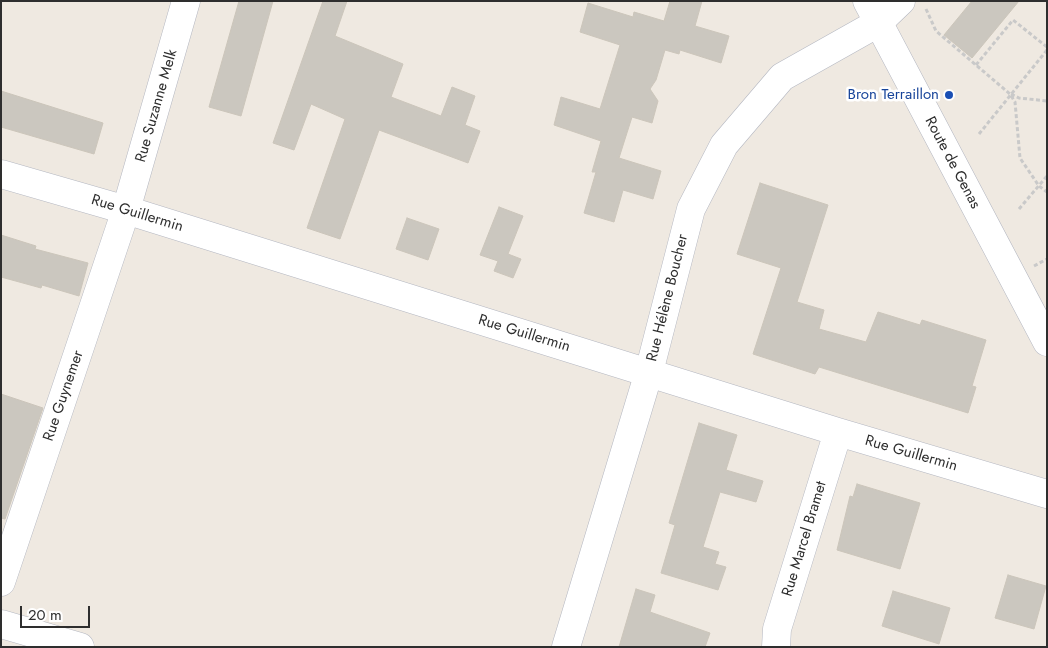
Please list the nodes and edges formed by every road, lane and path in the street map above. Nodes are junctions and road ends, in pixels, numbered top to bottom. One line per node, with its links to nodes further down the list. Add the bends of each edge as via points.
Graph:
1 (186, 1): 15 (street, Rue Suzanne Melk)
2 (901, 1): 4 (street, Rue Hélène Boucher)
3 (922, 1): 6 (path, via 936,31)
4 (873, 12): 16 (street, Route de Genas); 17 (street, Rue Hélène Boucher, via 782,77 724,145 690,209)
5 (1047, 49): 6 (path, via 1014,20); 7 (path)
6 (976, 65): 7 (path)
7 (1010, 94): 8 (path); 9 (path); 12 (path, via 1015,102 1020,158)
8 (1047, 101)
9 (979, 134)
10 (1, 174): 15 (street, Rue Guillermin)
11 (1047, 176): 12 (path)
12 (1039, 186): 13 (path); 14 (path)
13 (1047, 192)
14 (1019, 209)
15 (126, 210): 17 (street, Rue Guillermin); 20 (street, Rue Guynemer)
16 (1044, 328)
17 (649, 372): 18 (street, Rue Guillermin); 23 (street, Rue Hélène Boucher)
18 (838, 432): 19 (street, Rue Guillermin); 24 (street, Rue Marcel Bramet, via 777,629)
19 (1047, 494)
20 (1, 582)
21 (1, 624): 22 (street)
22 (80, 647)
23 (566, 647)
24 (776, 647)

